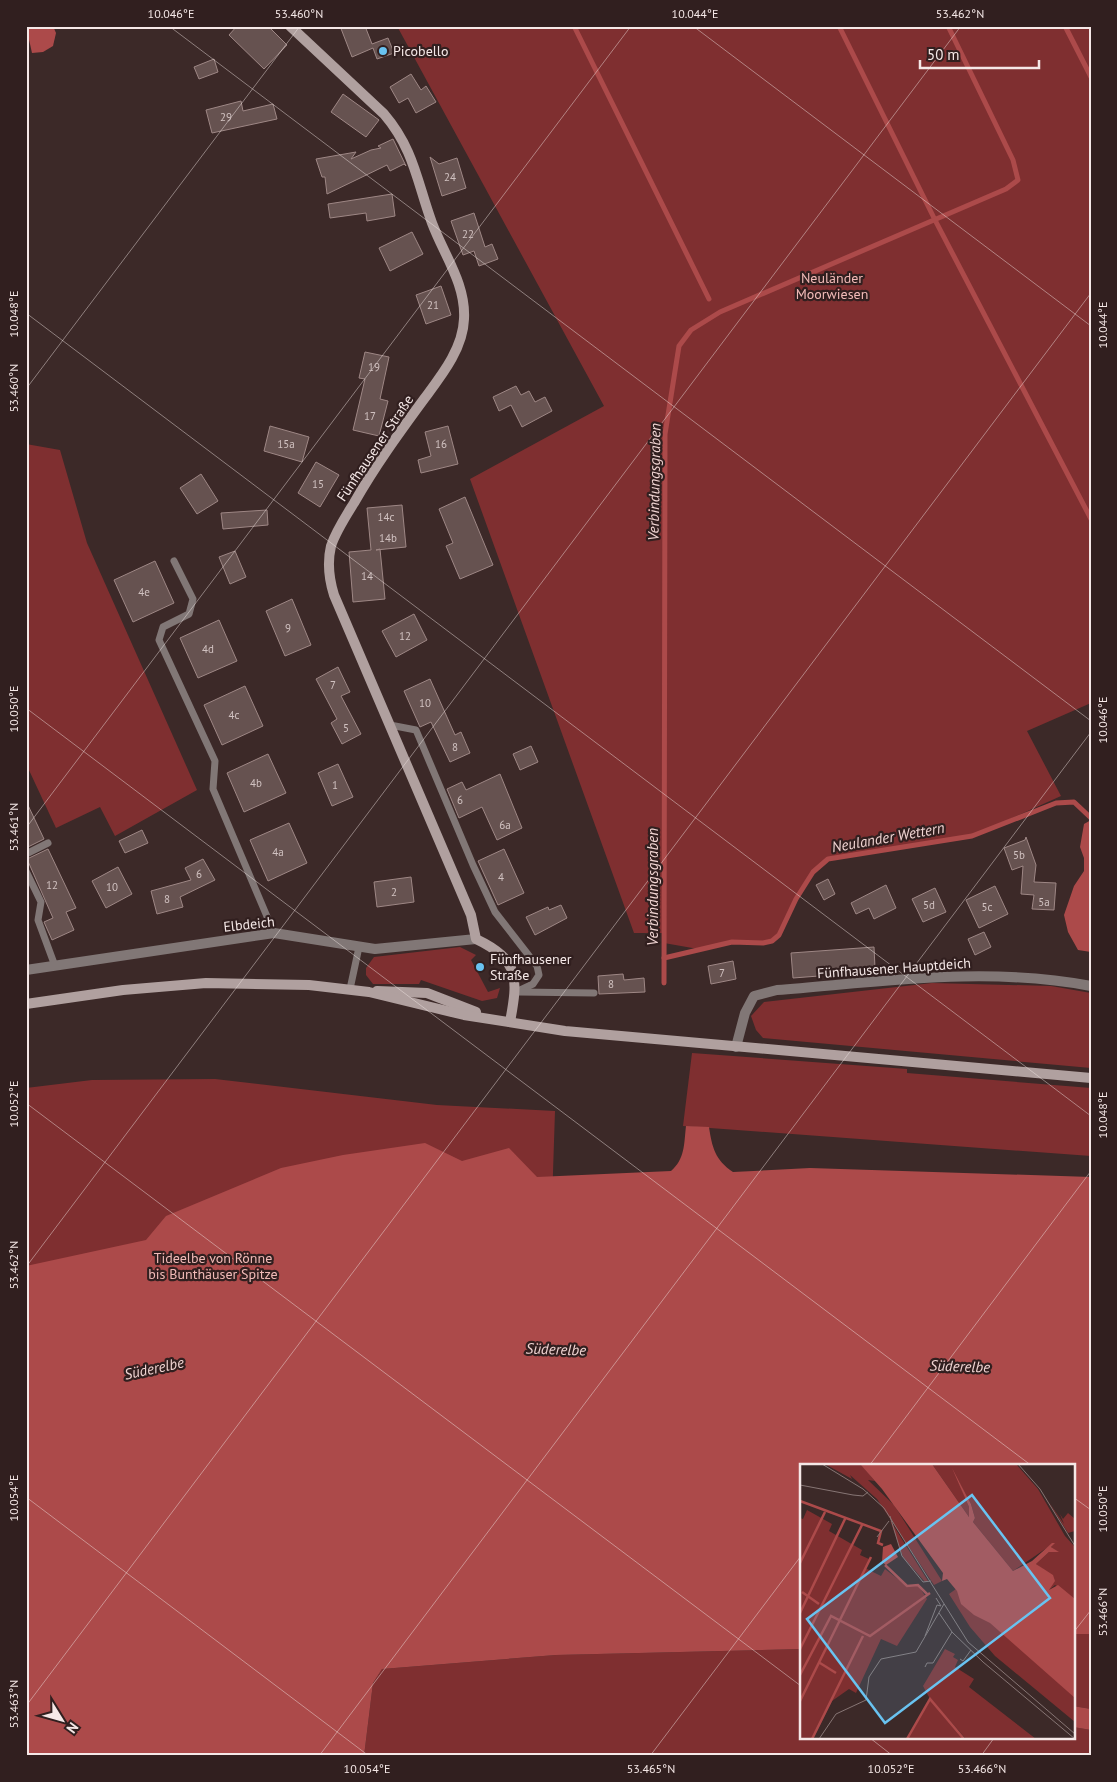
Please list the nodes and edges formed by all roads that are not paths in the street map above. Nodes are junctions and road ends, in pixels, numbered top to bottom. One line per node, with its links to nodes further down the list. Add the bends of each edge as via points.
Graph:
1 (290, 26): 3 (street, Fünfhausener Straße, via 397,129 413,163 433,226 464,301 464,321 453,355 372,471 340,527 329,558 334,595)
2 (174, 561): 7 (lane, via 193,599 189,614 163,628 159,640 215,761 213,789)
3 (390, 725): 8 (street, Fünfhausener Straße, via 470,915); 14 (lane, via 416,730 496,912 538,966 539,975 533,984)
4 (48, 843): 5 (lane)
5 (26, 854)
6 (26, 871): 10 (lane, via 41,902 38,920)
7 (274, 933): 9 (street, Elbdeich); 10 (street, Elbdeich)
8 (476, 939): 9 (street, Elbdeich, via 375,949); 14 (street, via 508,963 514,974)
9 (360, 947): 13 (lane)
10 (55, 966): 11 (street, Elbdeich)
11 (26, 970)
12 (1091, 986): 18 (street, Fünfhausener Hauptdeich, via 1060,980 972,975 777,990 754,996 745,1013)
13 (350, 989): 16 (street, via 300,984 206,983 123,990); 17 (street, via 427,993 485,1017)
14 (516, 992): 15 (lane); 17 (street)
15 (594, 994)
16 (26, 1004)
17 (510, 1022): 18 (street, via 546,1029)
18 (736, 1047): 19 (street)
19 (1091, 1078)

